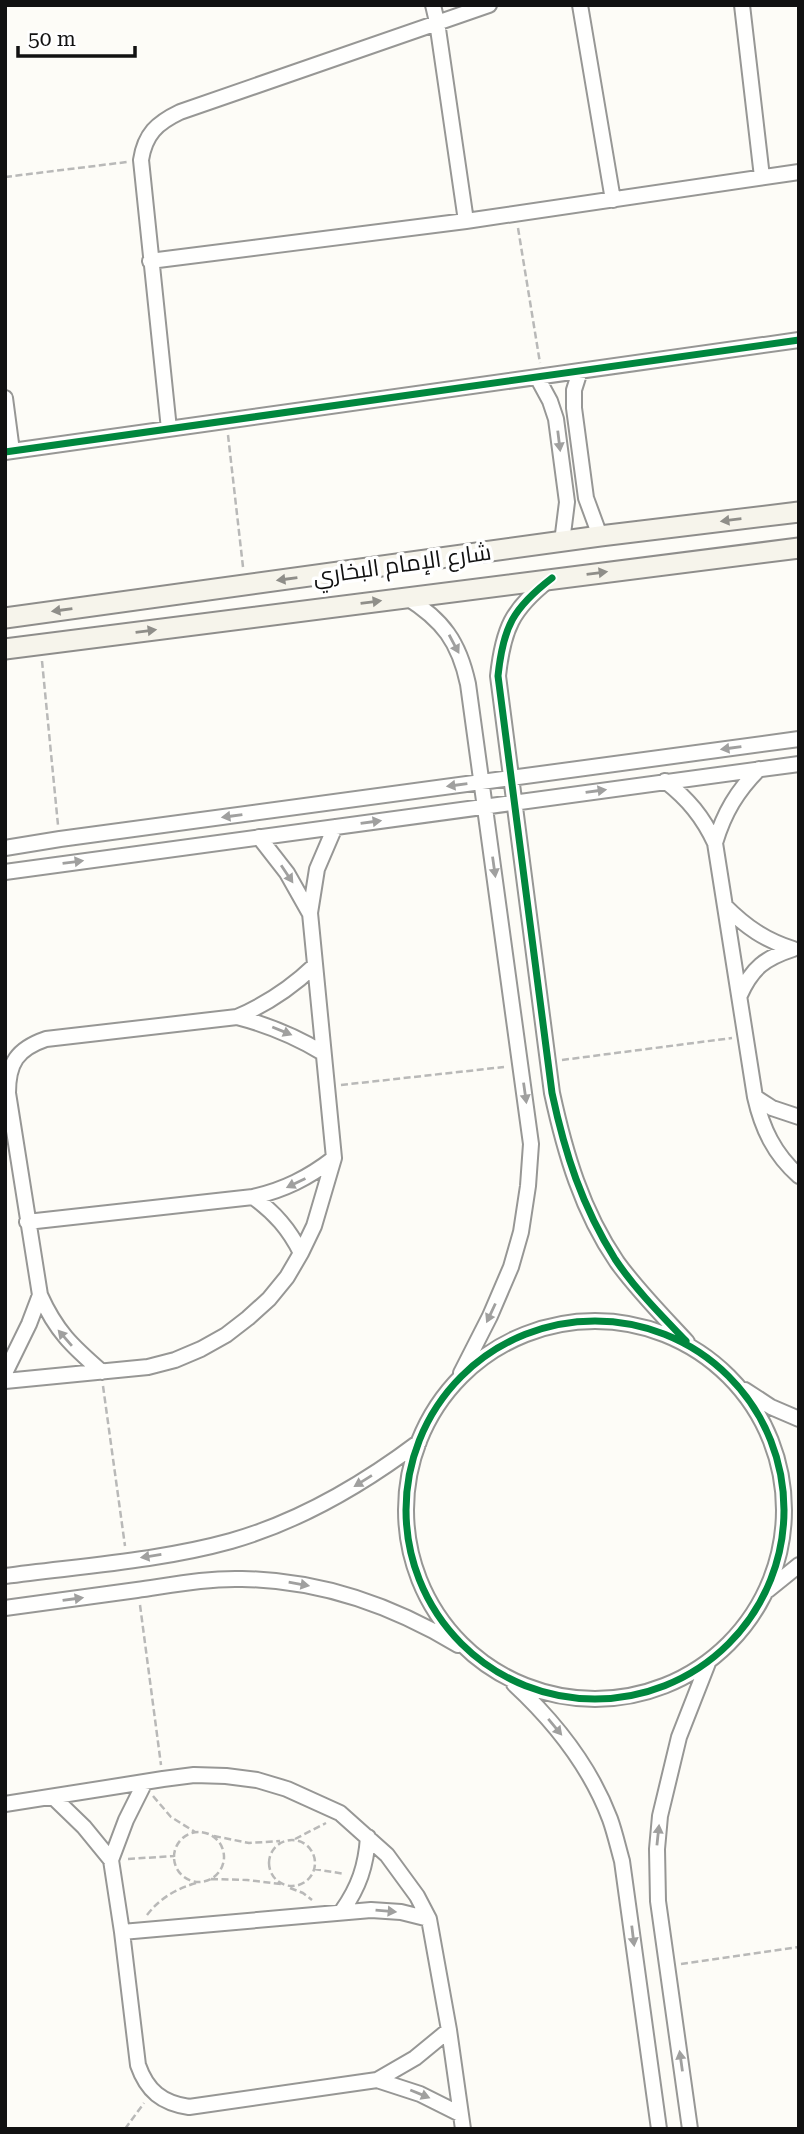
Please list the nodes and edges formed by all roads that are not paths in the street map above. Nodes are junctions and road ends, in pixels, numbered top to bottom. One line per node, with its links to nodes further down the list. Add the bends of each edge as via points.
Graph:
1 (433, 5): 5 (street)
2 (489, 5): 5 (street)
3 (580, 5): 8 (street)
4 (742, 5): 7 (street)
5 (438, 22): 9 (street); 10 (street, via 164,120 150,132 142,148)
6 (799, 172): 7 (street)
7 (762, 177): 8 (street)
8 (612, 200): 9 (street)
9 (466, 221): 10 (street)
10 (150, 261): 15 (street)
11 (799, 340): 12 (street)
12 (580, 371): 13 (street); 18 (street, via 573,408 586,498)
13 (540, 377): 15 (street); 19 (street, one-way to 19, via 556,419 567,502)
14 (5, 398): 16 (street)
15 (169, 429): 16 (street)
16 (8, 452)
17 (799, 512): 18 (street, شارع الإمام البخاري, one-way to 18)
18 (600, 536): 19 (street, شارع الإمام البخاري)
19 (562, 542): 23 (street, شارع الإمام البخاري, one-way to 23)
20 (799, 548): 21 (street, شارع الإمام البخاري, one-way to 20)
21 (552, 578): 22 (street, شارع الإمام البخاري); 28 (street, via 529,596 511,620 501,647 498,676)
22 (406, 597): 24 (street, شارع الإمام البخاري, one-way to 22); 30 (street, one-way to 30, via 441,624 463,663)
23 (5, 618)
24 (5, 649)
25 (799, 739): 28 (street, one-way to 28)
26 (799, 764): 27 (street)
27 (759, 769): 29 (street); 35 (street, via 731,802)
28 (511, 777): 30 (street); 31 (street)
29 (665, 781): 31 (street, one-way to 29); 35 (street, via 695,808)
30 (482, 782): 32 (street); 36 (street, one-way to 36)
31 (515, 803): 32 (street); 53 (street, via 552,1093 575,1179 616,1260)
32 (485, 807): 33 (street, one-way to 32); 56 (street, one-way to 56, via 531,1144 521,1232 506,1279)
33 (335, 827): 34 (street); 39 (street, via 317,869)
34 (259, 837): 37 (street, one-way to 34); 39 (street, one-way to 39)
35 (715, 843): 38 (street)
36 (5, 848)
37 (5, 872)
38 (725, 906): 40 (street, via 755,932); 42 (street)
39 (310, 913): 41 (street)
40 (796, 949): 42 (street, via 760,964)
41 (314, 966): 43 (street, via 279,996); 44 (street)
42 (739, 996): 45 (street)
43 (237, 1017): 44 (street, one-way to 44, via 287,1033); 50 (street, via 46,1039 30,1044 18,1055 8,1073 8,1093)
44 (323, 1053): 47 (street)
45 (755, 1097): 46 (street); 48 (street, via 772,1146)
46 (799, 1117)
47 (334, 1158): 49 (street, one-way to 49, via 296,1184); 51 (street)
48 (799, 1176)
49 (253, 1197): 50 (street); 51 (street, via 282,1221)
50 (27, 1222): 52 (street)
51 (301, 1253): 54 (street, via 269,1299 226,1335 175,1360)
52 (40, 1294): 54 (street, one-way to 52, via 64,1338); 55 (street)
53 (691, 1346): 56 (street, via 644,1326 595,1320 545,1326 499,1346); 58 (street)
54 (102, 1372): 57 (street)
55 (5, 1373)
56 (460, 1377): 60 (street, via 436,1407)
57 (5, 1381)
58 (738, 1386): 59 (street); 63 (street, via 763,1422 779,1463 785,1506 781,1550)
59 (799, 1419)
60 (419, 1441): 62 (street, one-way to 62, via 351,1489 266,1529 199,1549); 65 (street, via 408,1487 408,1534 420,1580 442,1621)
61 (799, 1565): 63 (street)
62 (5, 1576)
63 (767, 1591): 66 (street, via 742,1630)
64 (5, 1608): 65 (street, one-way to 65, via 202,1580 284,1582 364,1600 402,1615)
65 (474, 1655): 67 (street)
66 (708, 1663): 67 (street, via 672,1684 631,1696 589,1700 547,1693); 80 (street, one-way to 66, via 658,1901 657,1849 679,1737)
67 (508, 1678): 79 (street, one-way to 79, via 568,1742 610,1819 626,1882)
68 (145, 1782): 69 (street); 71 (street, via 194,1776 257,1780 340,1813); 72 (street)
69 (53, 1797): 70 (street); 72 (street)
70 (5, 1804)
71 (368, 1836): 73 (street, via 362,1876); 74 (street, via 403,1875)
72 (111, 1860): 75 (street)
73 (342, 1911): 74 (street, one-way to 74, via 391,1911); 75 (street)
74 (429, 1919): 76 (street)
75 (122, 1932): 77 (street, via 138,2065 143,2080 163,2100 189,2107)
76 (449, 2030): 77 (street); 78 (street)
77 (377, 2080): 78 (street, one-way to 78, via 420,2094)
78 (462, 2121)
79 (659, 2129)
80 (690, 2129)

